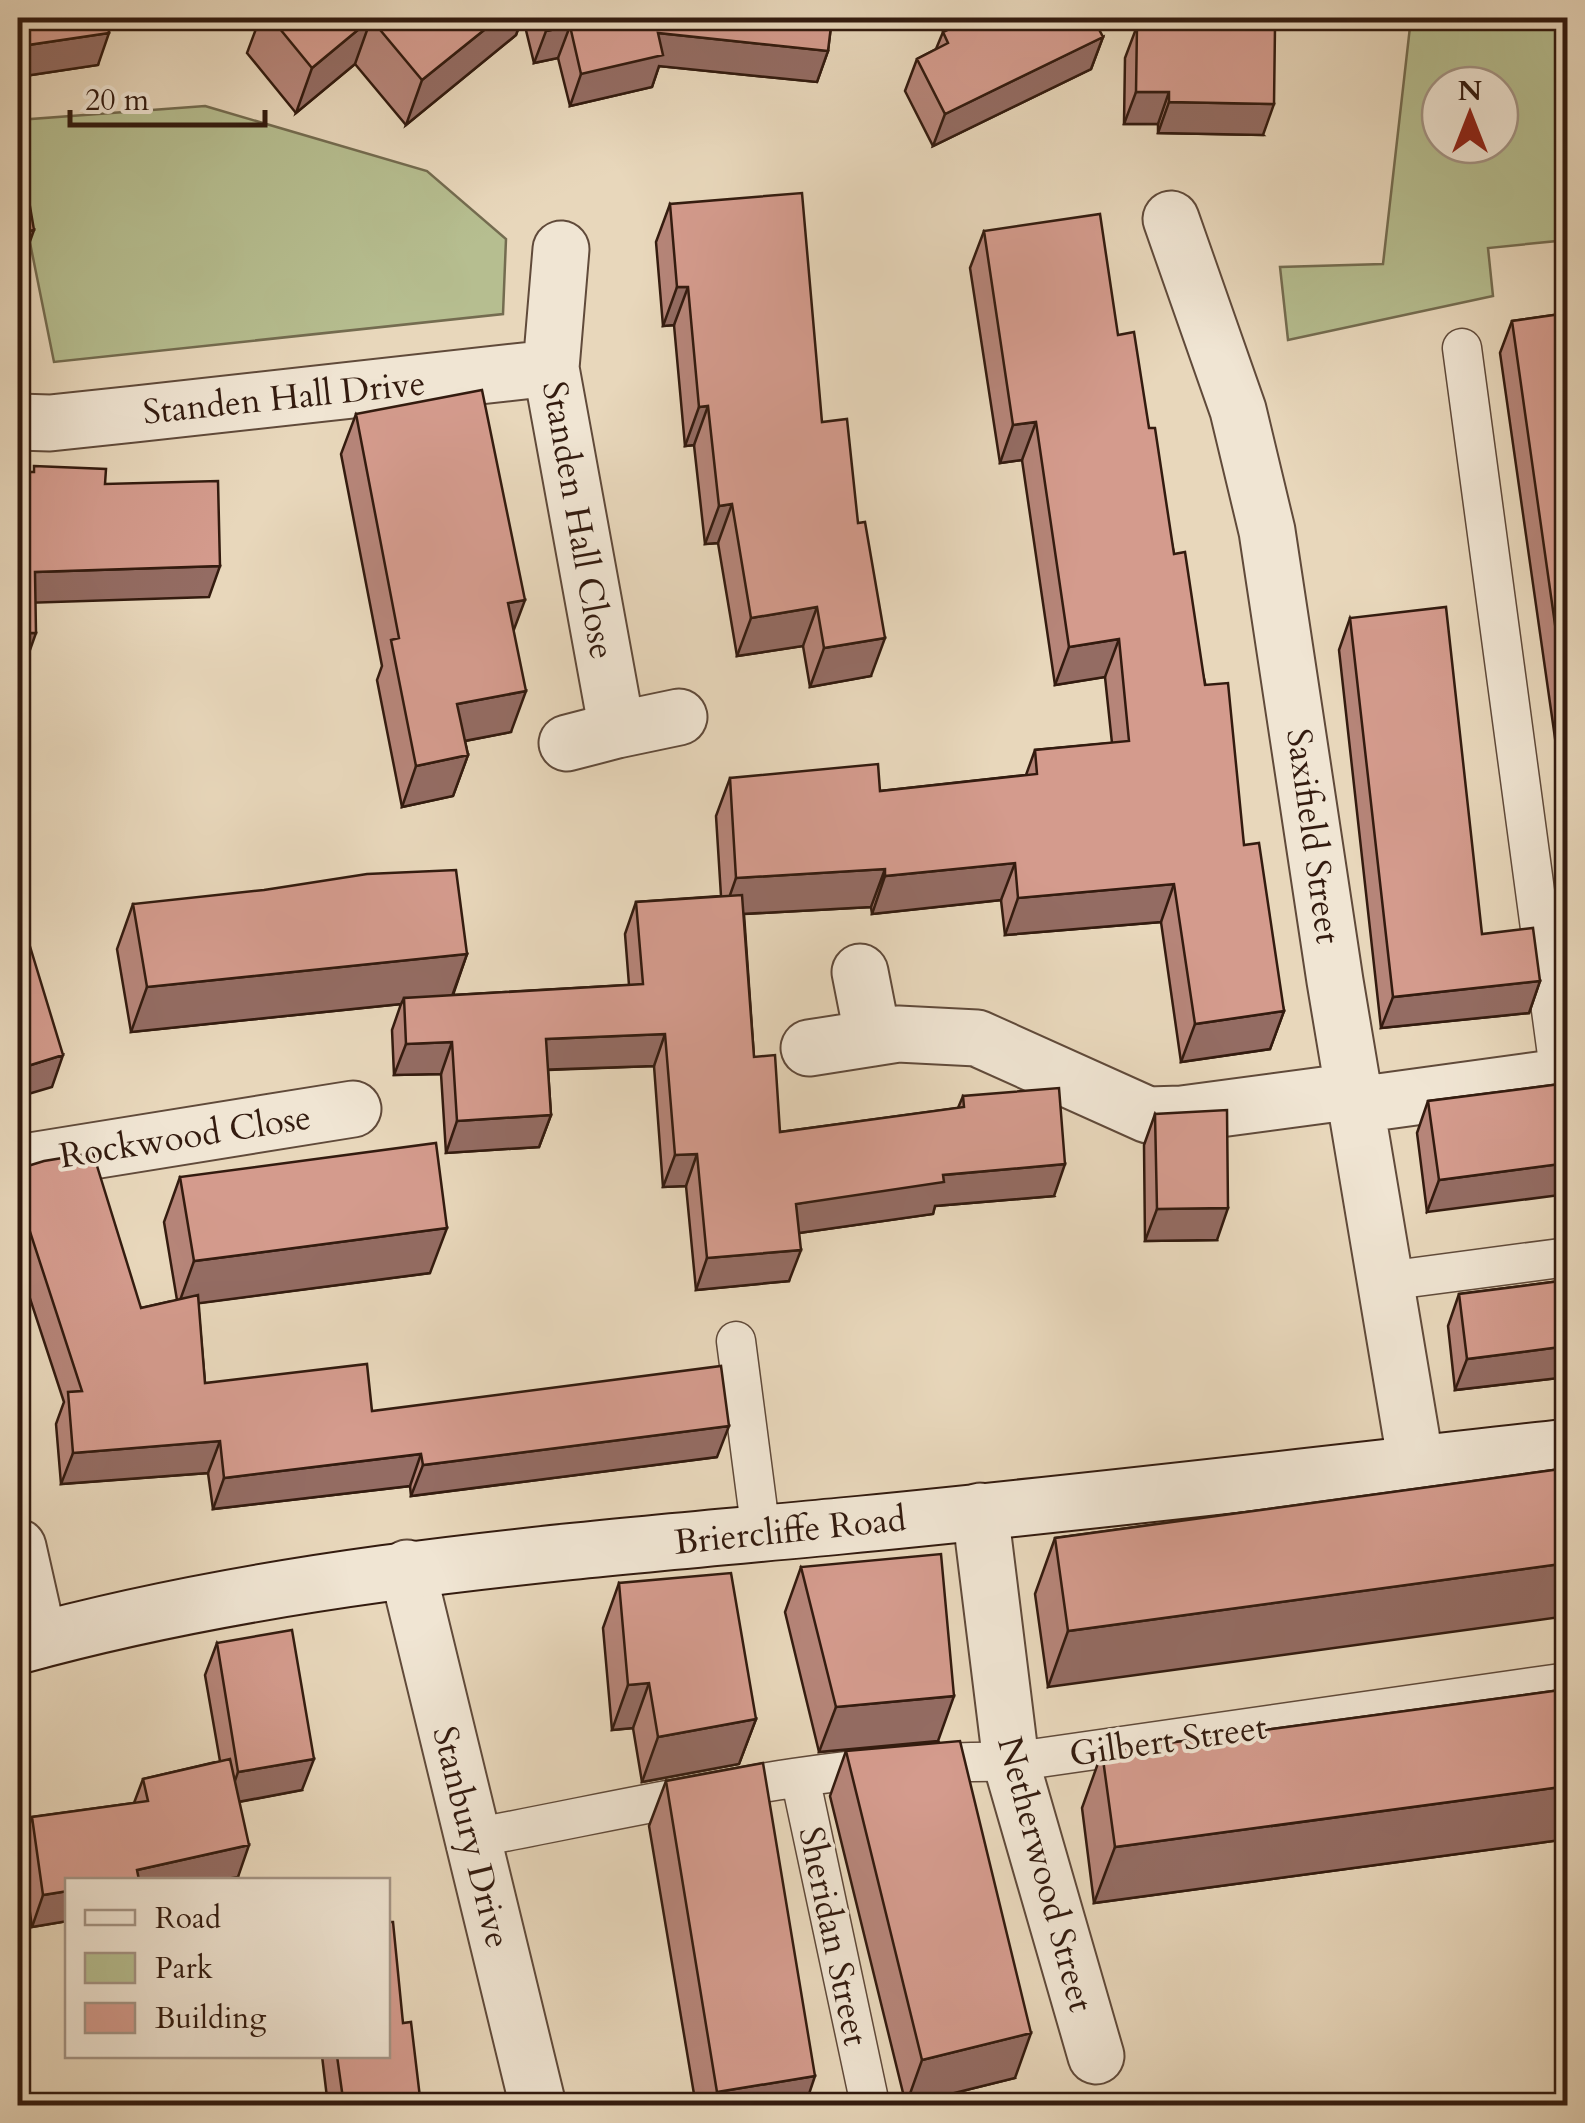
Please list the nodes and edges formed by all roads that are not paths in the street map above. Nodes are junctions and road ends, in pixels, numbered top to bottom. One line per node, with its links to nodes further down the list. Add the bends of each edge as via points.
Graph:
1 (1171, 219): 11 (street, Saxifield Street, via 1238,410 1267,531)
2 (561, 249): 4 (street, Standen Hall Close)
3 (1462, 348): 10 (lane)
4 (551, 368): 5 (street, Standen Hall Drive); 6 (street, Standen Hall Close, via 592,736)
5 (18, 422)
6 (678, 717)
7 (860, 972): 8 (street)
8 (873, 1038): 9 (street); 11 (street, via 977,1038 1148,1115)
9 (809, 1048)
10 (1564, 1076): 11 (street)
11 (1356, 1098): 15 (street, Saxifield Street)
12 (353, 1109): 13 (street, Rockwood Close)
13 (18, 1164)
14 (1568, 1257): 15 (lane)
15 (1386, 1281): 18 (street, Saxifield Street)
16 (736, 1341): 20 (lane)
17 (1568, 1447): 18 (street, Briercliffe Road)
18 (1416, 1464): 19 (street, Briercliffe Road)
19 (980, 1512): 20 (street, Briercliffe Road); 25 (street, Netherwood Street)
20 (761, 1533): 22 (street, Briercliffe Road)
21 (18, 1547): 23 (street)
22 (407, 1568): 23 (street, Briercliffe Road, via 87,1626); 27 (street, Stanbury Drive)
23 (28, 1643)
24 (1568, 1682): 25 (lane, Gilbert Street)
25 (1011, 1762): 26 (lane, Gilbert Street, via 941,1761); 28 (street, Netherwood Street)
26 (800, 1777): 27 (lane, Gilbert Street); 29 (lane, Sheridan Street)
27 (472, 1838): 30 (street, Stanbury Drive)
28 (1096, 2056)
29 (868, 2095)
30 (538, 2106)

